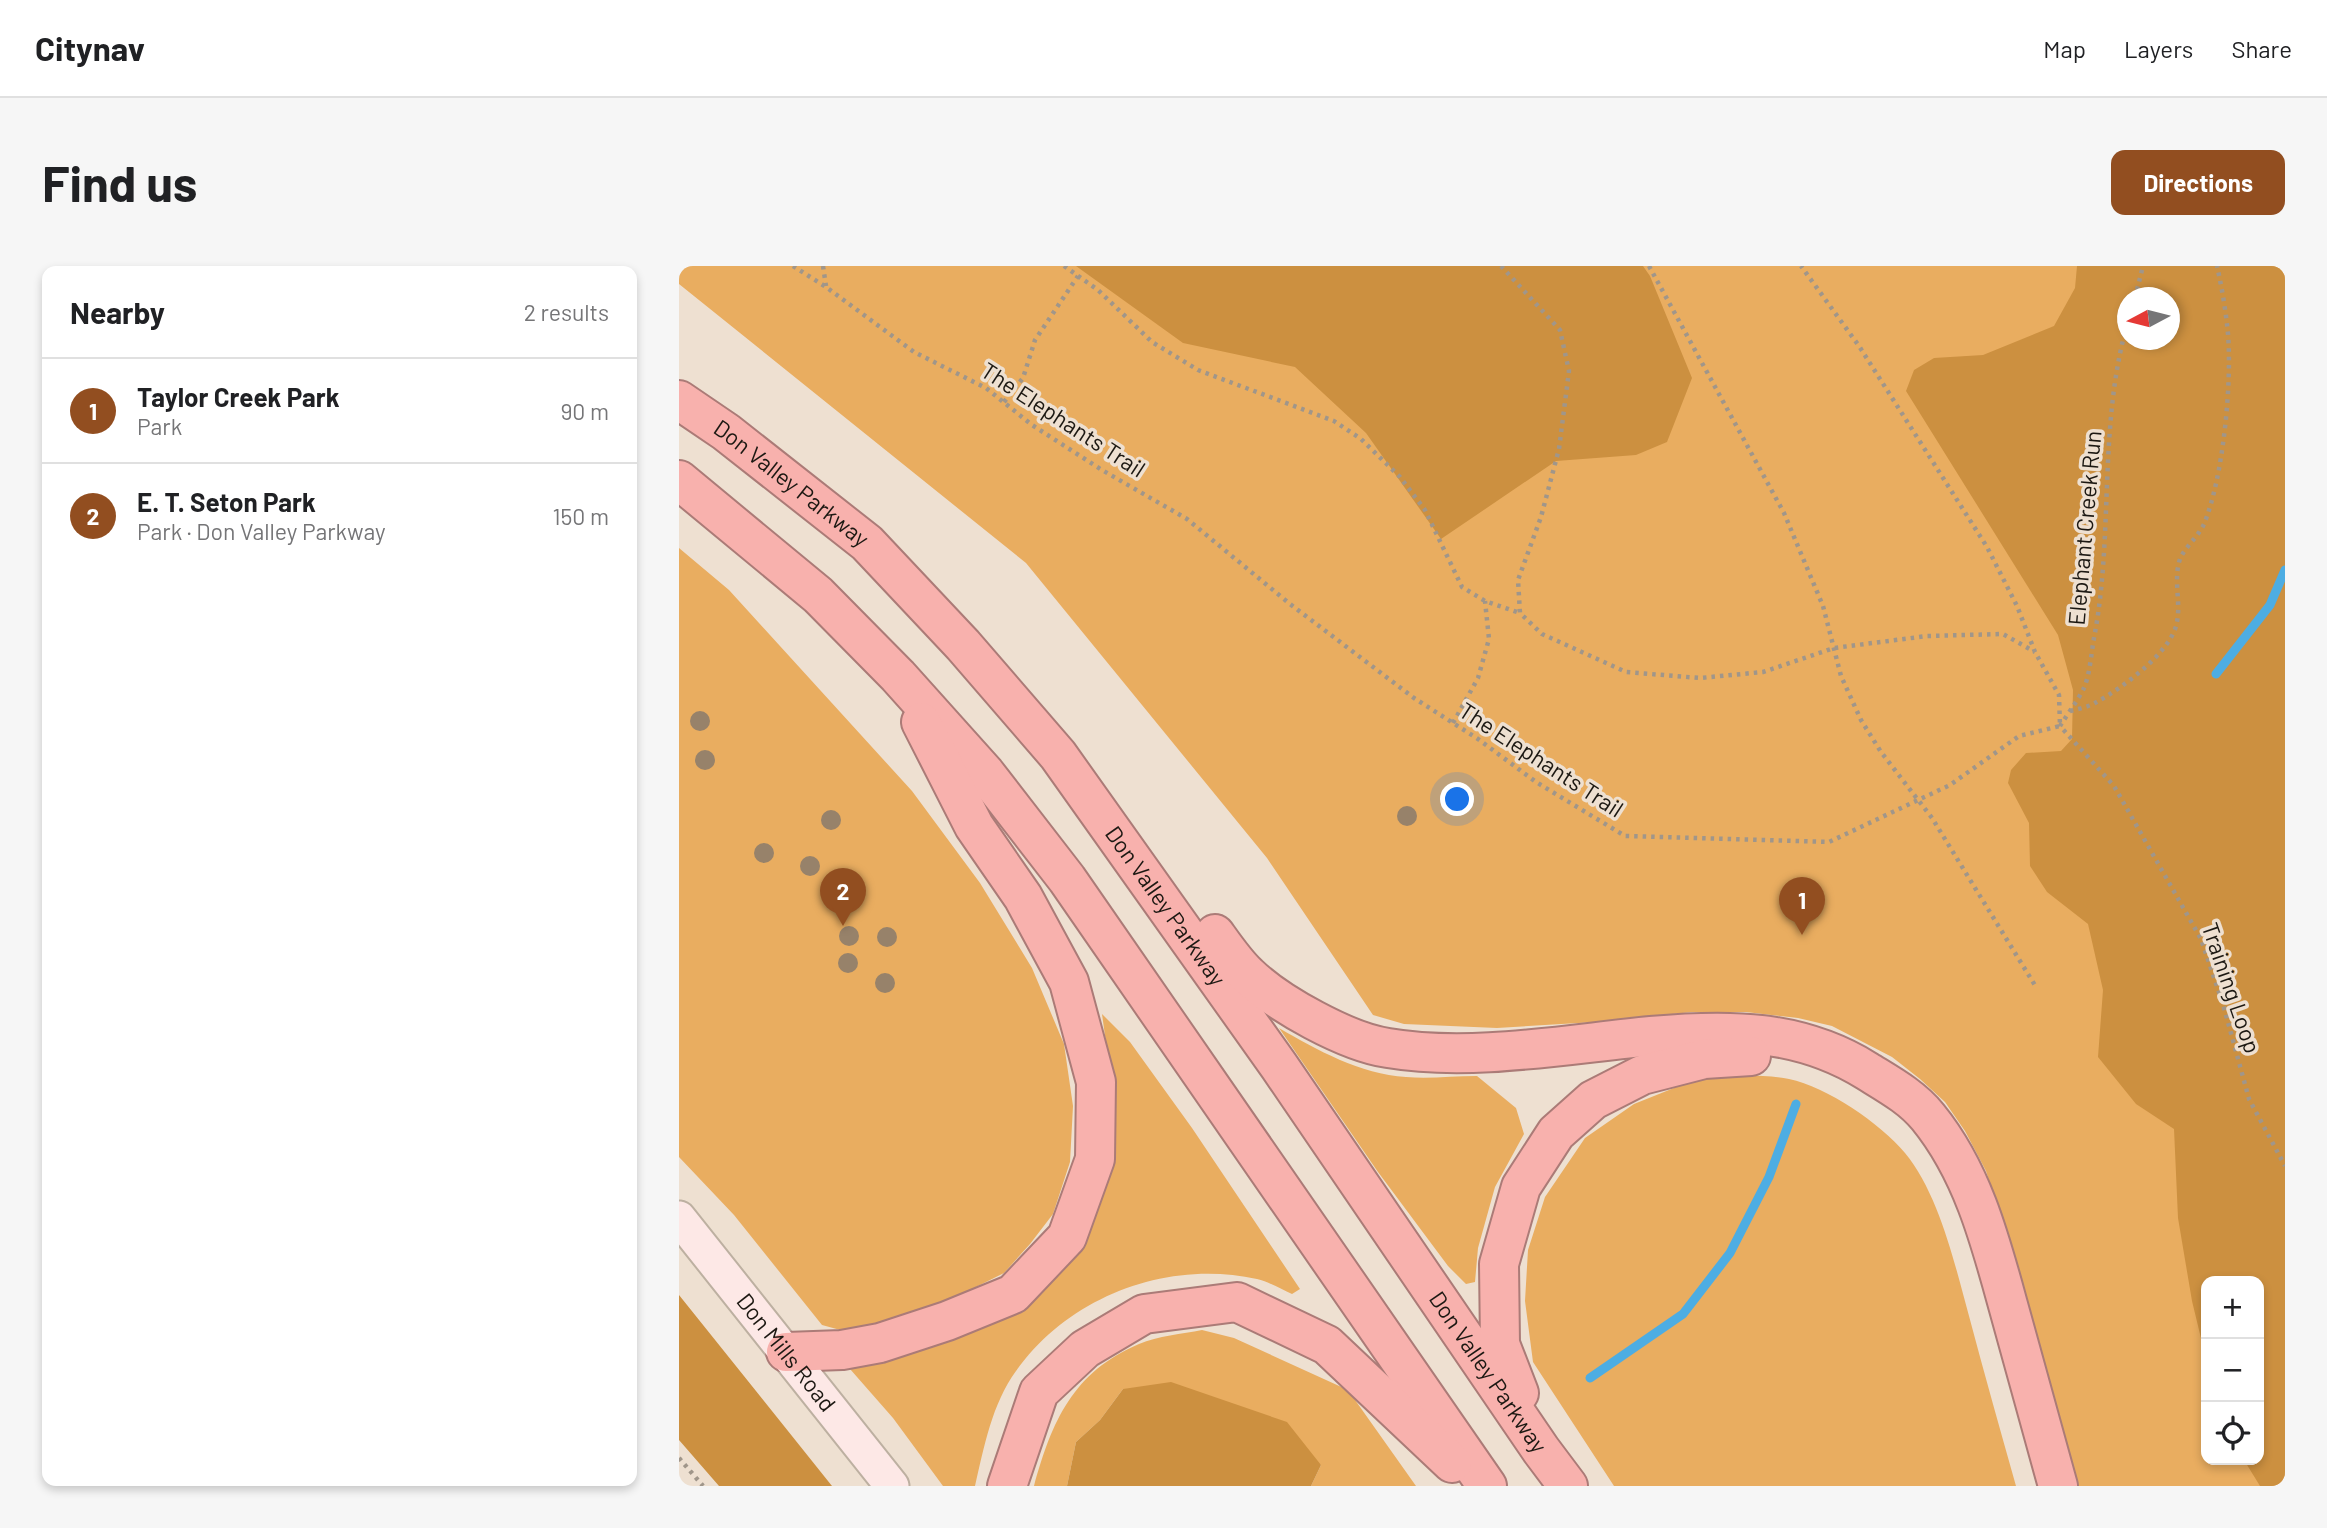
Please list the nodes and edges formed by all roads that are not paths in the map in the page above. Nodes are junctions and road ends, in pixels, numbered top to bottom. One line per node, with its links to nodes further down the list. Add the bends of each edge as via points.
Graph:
1 (679, 400): 4 (highway, Don Valley Parkway, via 867,543)
2 (679, 480): 3 (highway, via 818,595)
3 (898, 677): 6 (highway, via 974,825 1023,897 1069,982 1097,1082 1095,1159 1067,1237 1013,1294 880,1343); 11 (highway, via 985,773 1067,879)
4 (1058, 755): 7 (highway, Don Valley Parkway, via 1279,1066); 14 (highway, via 1160,861 1248,975 1287,1006 1334,1030 1384,1048 1442,1054 1683,1033 1785,1037 1820,1047 1896,1088 1927,1115 1956,1157 1974,1196 1994,1252)
5 (679, 1218): 6 (main road, Don Mills Road)
6 (786, 1352): 8 (main road, Don Mills Road)
7 (1541, 1450): 12 (highway, Don Valley Parkway); 13 (highway, via 1500,1344 1499,1264 1521,1187 1556,1133 1593,1100 1642,1075 1704,1059 1748,1055 1775,1059 1848,1085 1903,1126 1925,1154 1957,1213)
8 (892, 1486)
9 (1007, 1486): 10 (highway, via 1039,1392 1086,1349 1144,1314 1237,1302 1327,1345)
10 (1477, 1486)
11 (1487, 1486)
12 (1568, 1486)
13 (2034, 1486)
14 (2058, 1486)

